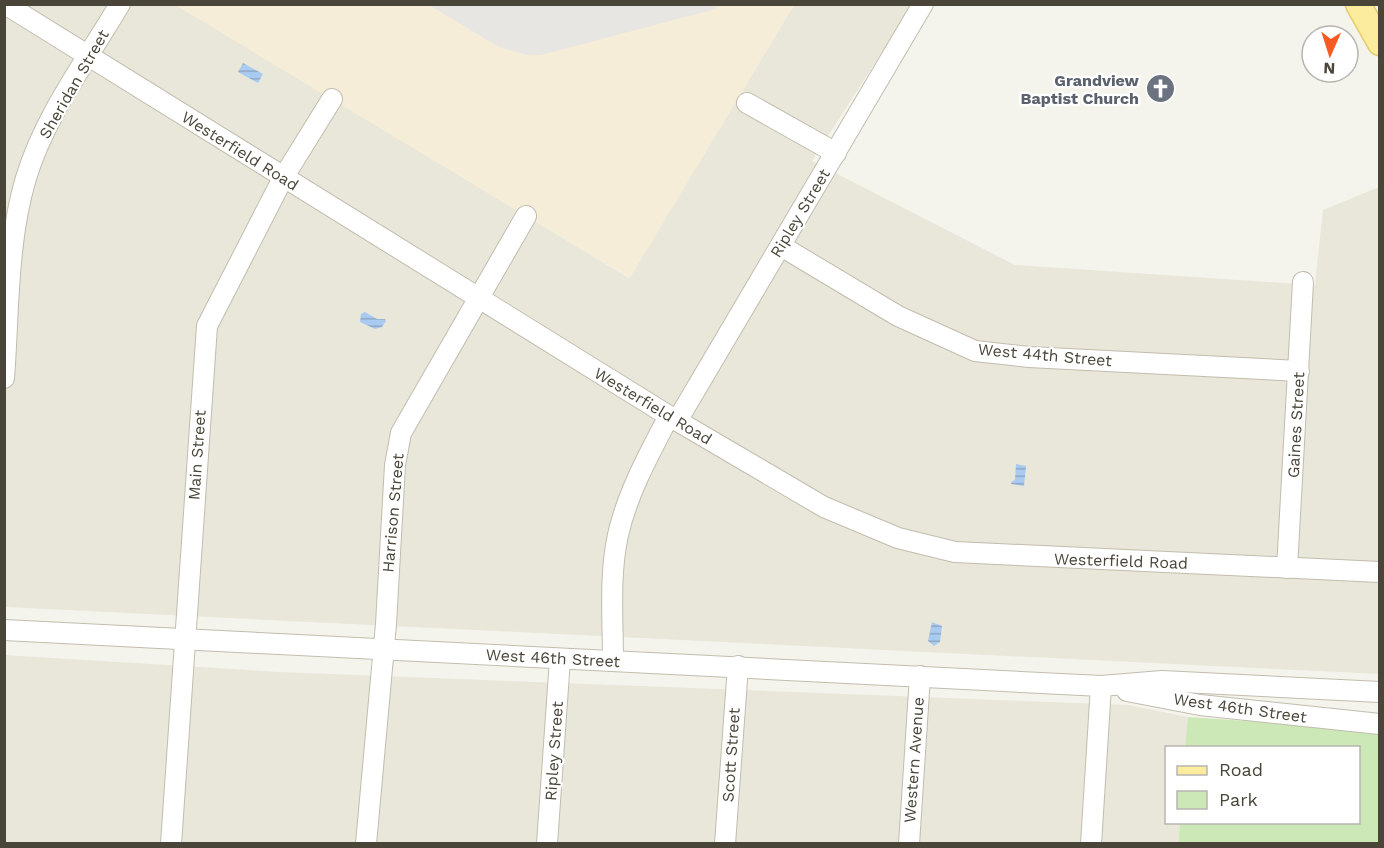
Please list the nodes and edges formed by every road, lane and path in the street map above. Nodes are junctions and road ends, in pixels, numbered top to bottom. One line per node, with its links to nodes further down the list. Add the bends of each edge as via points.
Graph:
1 (5, 4): 6 (street, Westerfield Road)
2 (120, 4): 6 (street, Sheridan Street)
3 (923, 4): 9 (street, Ripley Street)
4 (1358, 4): 5 (main road)
5 (1380, 43)
6 (88, 57): 10 (street, Westerfield Road); 16 (street, Sheridan Street, via 44,132 23,188 17,211)
7 (332, 99): 10 (street, Main Street)
8 (747, 104): 9 (street)
9 (836, 153): 12 (street, Ripley Street)
10 (283, 178): 14 (street, Westerfield Road); 21 (street, Main Street, via 207,326)
11 (526, 216): 14 (street, Harrison Street)
12 (781, 246): 15 (street, West 44th Street, via 898,316 975,351); 17 (street, Ripley Street)
13 (1303, 282): 15 (street, Gaines Street)
14 (477, 298): 17 (street, Westerfield Road); 22 (street, Harrison Street, via 401,433 394,465)
15 (1299, 371): 18 (street, Gaines Street)
16 (4, 378)
17 (673, 419): 18 (street, Westerfield Road, via 824,507 898,538 955,552); 24 (street, Ripley Street, via 640,473 618,535)
18 (1287, 568): 19 (street, Westerfield Road)
19 (1380, 572)
20 (4, 630): 21 (street, West 46th Street)
21 (184, 641): 22 (street, West 46th Street); 30 (street, Main Street)
22 (382, 649): 23 (street, West 46th Street); 31 (street, Harrison Street)
23 (560, 659): 24 (street, West 46th Street); 32 (street, Ripley Street)
24 (613, 661): 25 (street, West 46th Street)
25 (738, 666): 26 (street, West 46th Street); 33 (street, Scott Street)
26 (920, 676): 27 (street, West 46th Street); 34 (street, Western Avenue)
27 (1101, 686): 28 (street, West 46th Street, via 1162,681); 29 (street, West 46th Street, via 1200,705); 35 (street)
28 (1380, 692)
29 (1380, 724)
30 (171, 843)
31 (366, 843)
32 (547, 843)
33 (724, 843)
34 (909, 843)
35 (1090, 843)

